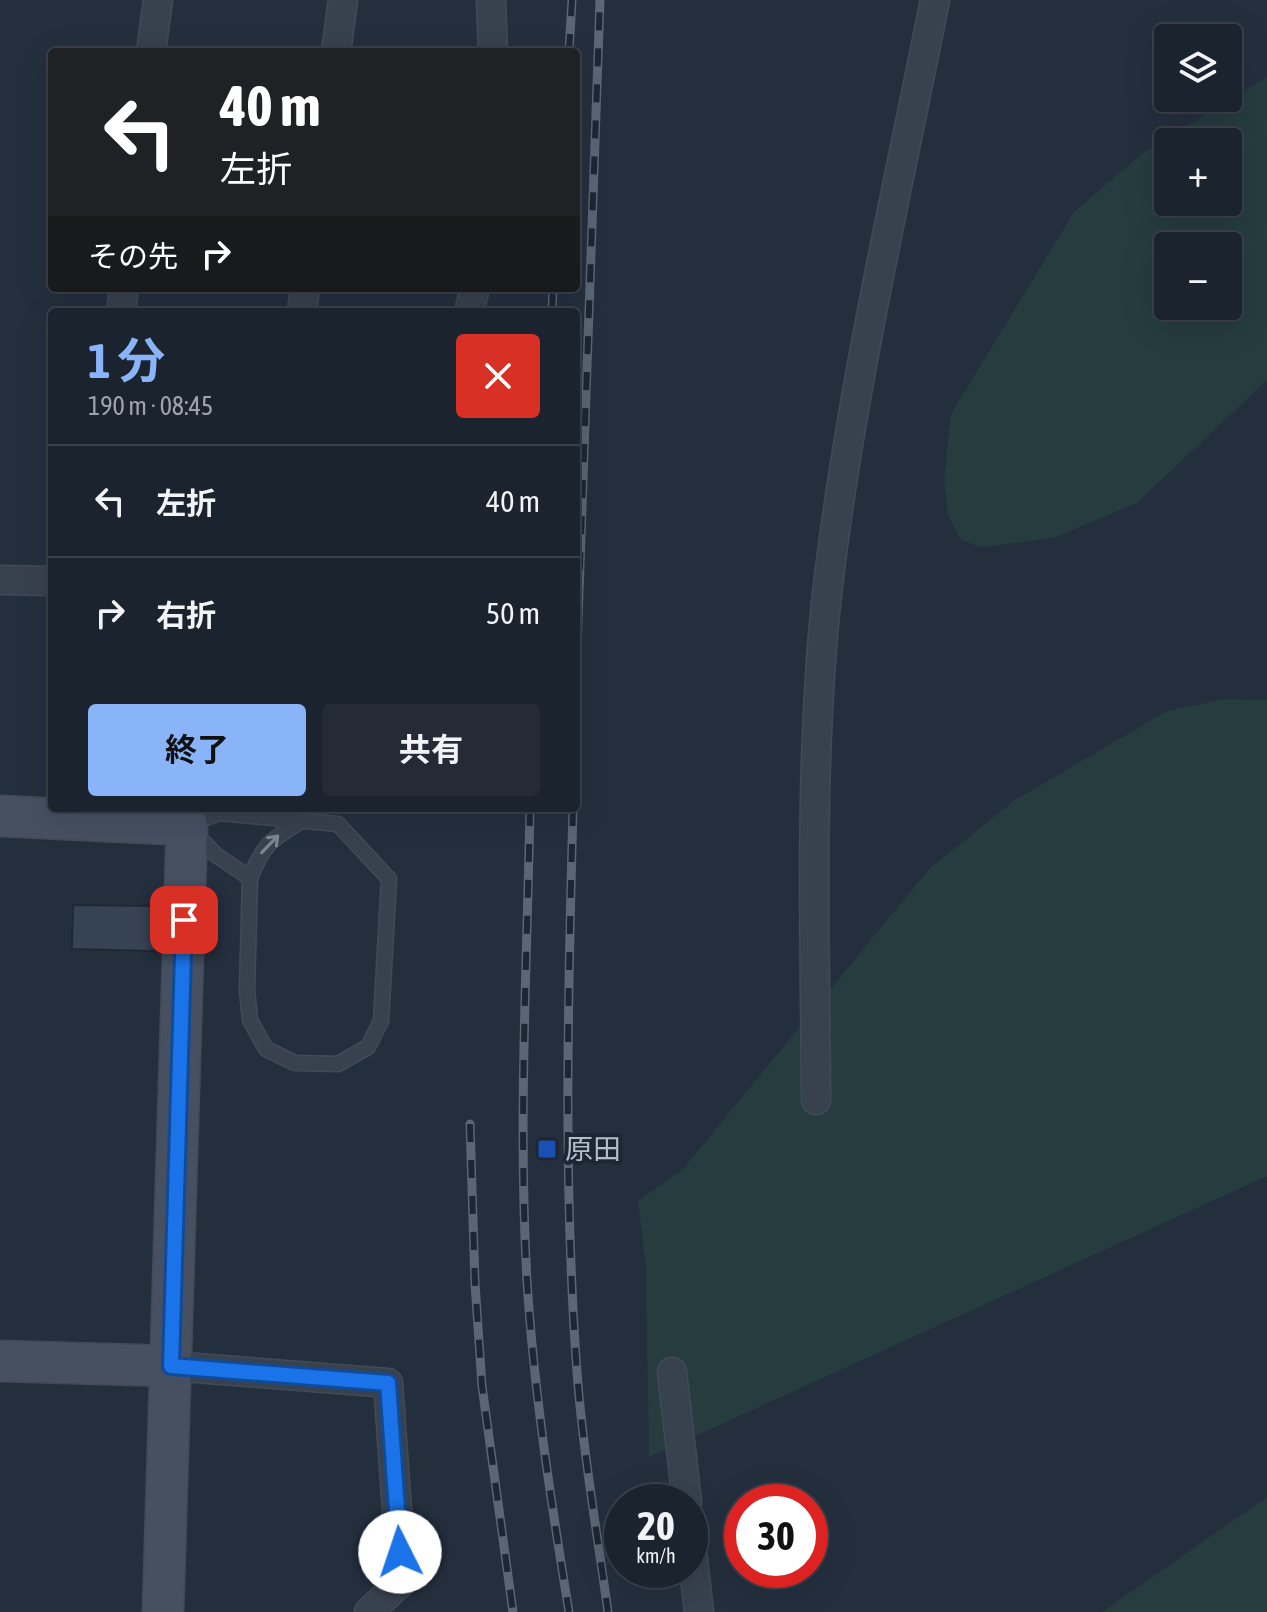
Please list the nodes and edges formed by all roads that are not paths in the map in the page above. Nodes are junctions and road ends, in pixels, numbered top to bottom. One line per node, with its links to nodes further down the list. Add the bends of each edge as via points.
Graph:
1 (158, 0): 5 (street)
2 (343, 0): 6 (street)
3 (491, 0): 7 (street)
4 (935, 0): 14 (street, via 851,419 827,595 814,807)
5 (152, 48)
6 (337, 48)
7 (493, 48)
8 (0, 580): 9 (street)
9 (48, 581)
10 (0, 816): 12 (street)
11 (303, 821): 12 (lane, via 219,813); 13 (lane, one-way to 11, via 273,838); 13 (lane, via 338,824 389,879 381,1021 368,1047 338,1064 295,1063 266,1049 250,1020 247,990)
12 (187, 825): 13 (lane, via 216,855); 16 (street)
13 (250, 878)
14 (816, 1100)
15 (0, 1361): 16 (street)
16 (171, 1366): 20 (street); 21 (street, via 388,1383 402,1581)
17 (672, 1372): 18 (street)
18 (685, 1484)
19 (696, 1588): 22 (street)
20 (163, 1612)
21 (369, 1612)
22 (699, 1612)

